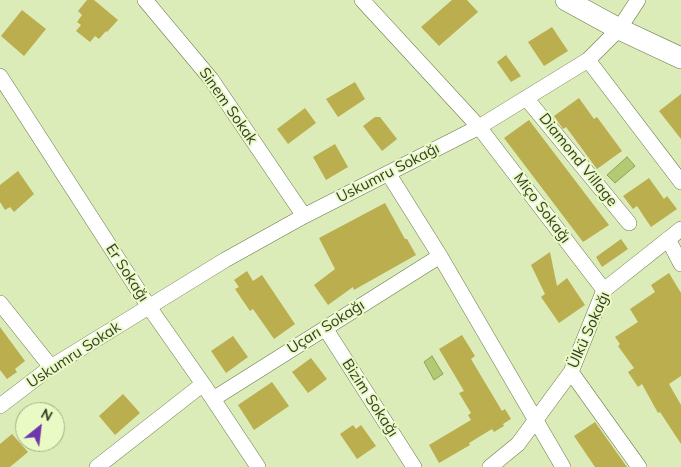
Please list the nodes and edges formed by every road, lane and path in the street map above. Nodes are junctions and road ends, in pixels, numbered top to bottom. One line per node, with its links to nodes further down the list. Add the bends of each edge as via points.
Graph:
1 (145, 0): 13 (street, Sinem Sokak, via 212,79)
2 (362, 0): 10 (street, Miço Sokağı)
3 (566, 0): 5 (main road)
4 (638, 0): 5 (street, Uskumru Sokağı)
5 (619, 29): 6 (main road); 7 (street, Uskumru Sokağı)
6 (681, 58)
7 (588, 60): 9 (street, Uskumru Sokağı); 12 (street)
8 (0, 76): 21 (street, Er Sokağı)
9 (526, 98): 10 (street, Uskumru Sokağı); 14 (street, Diamond Village)
10 (479, 126): 11 (street, Uskumru Sokağı); 19 (street, Miço Sokağı)
11 (388, 173): 13 (street, Uskumru Sokağı); 17 (street)
12 (681, 182)
13 (304, 216): 21 (street, Uskumru Sokağı)
14 (629, 223)
15 (681, 229): 16 (street, Ülkü Sokağı)
16 (668, 239): 18 (street); 19 (street, Ülkü Sokağı)
17 (440, 256): 22 (street, Uçarı Sokağı); 28 (street)
18 (681, 264)
19 (604, 290): 24 (street, Ülkü Sokağı)
20 (0, 302): 23 (street)
21 (149, 306): 23 (street, Uskumru Sokak); 25 (street, Er Sokağı)
22 (325, 328): 26 (street, Uçarı Sokağı); 31 (street, Bizim Sokağı)
23 (51, 367): 27 (street, Uskumru Sokak)
24 (571, 372): 28 (street, Ülkü Sokağı); 34 (street)
25 (203, 384): 26 (street, Er Sokağı); 29 (street)
26 (213, 399): 30 (street, Er Sokağı)
27 (0, 406)
28 (536, 420): 32 (street, Ülkü Sokağı, via 518,444); 33 (street)
29 (97, 467)
30 (258, 467)
31 (414, 467)
32 (490, 467)
33 (564, 467)
34 (639, 467)

